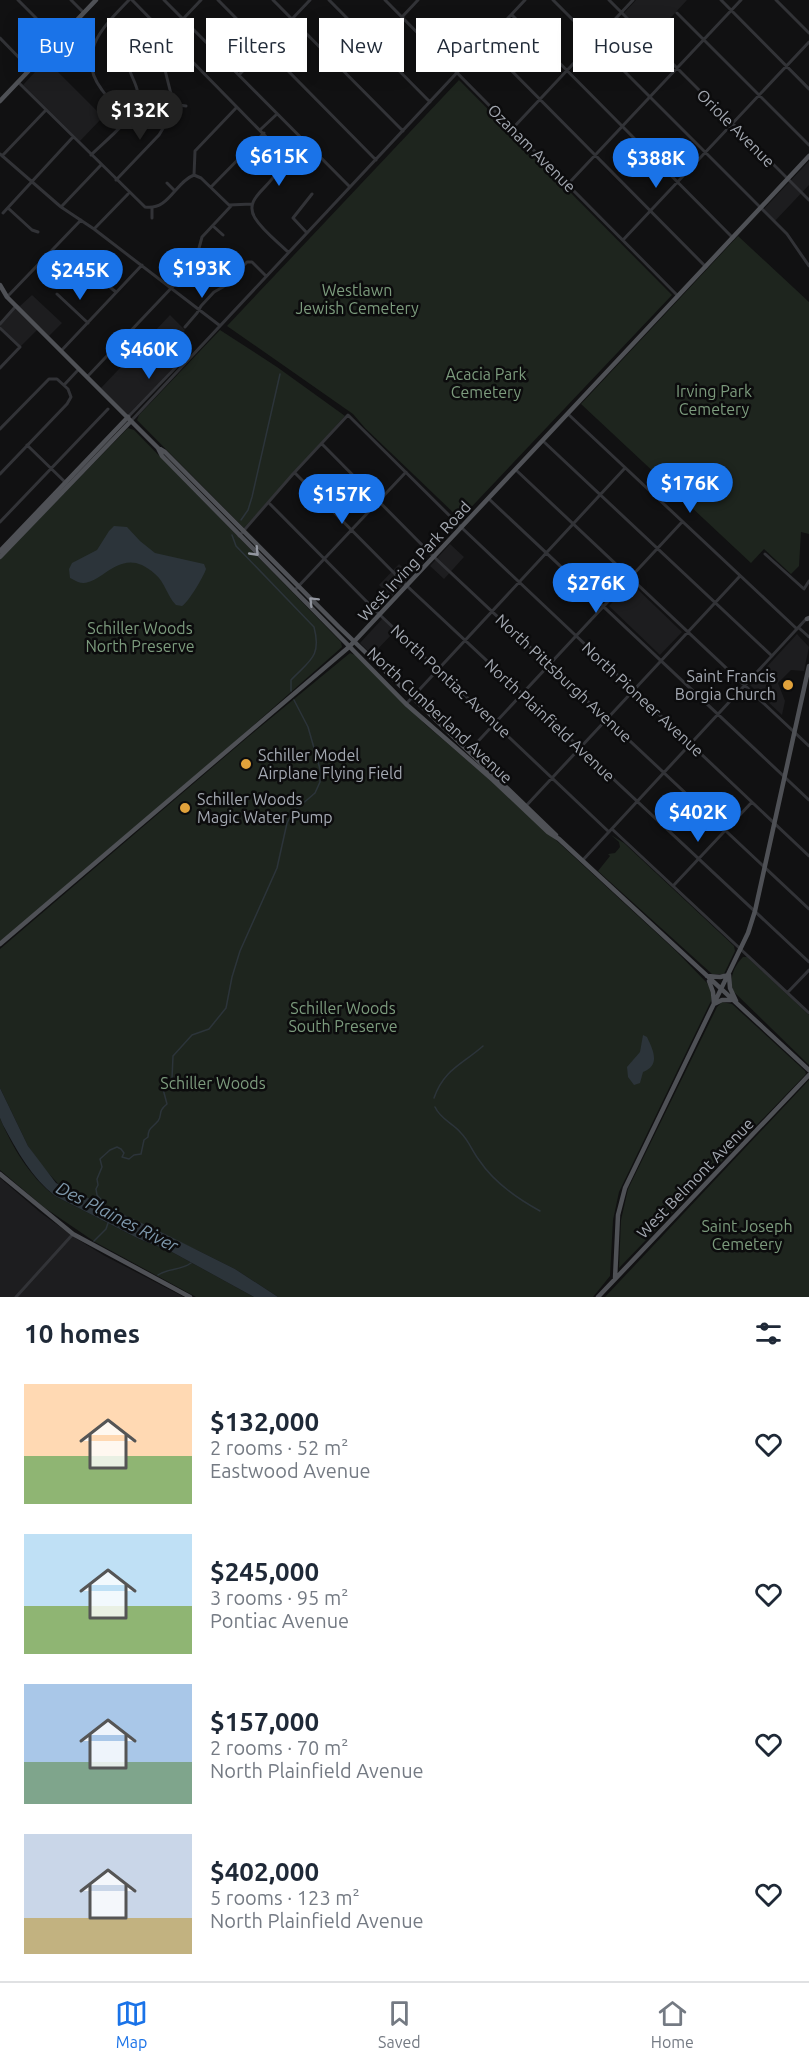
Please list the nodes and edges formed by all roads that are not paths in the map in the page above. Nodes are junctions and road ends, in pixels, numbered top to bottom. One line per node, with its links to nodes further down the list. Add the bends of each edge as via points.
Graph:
1 (18, 0): 26 (street)
2 (71, 0): 22 (street)
3 (96, 0): 22 (main road)
4 (131, 0): 28 (street); 70 (street, via 99,33 91,60 99,87)
5 (164, 0): 29 (street)
6 (201, 0): 30 (street)
7 (218, 0): 31 (street)
8 (273, 0): 32 (street)
9 (310, 0): 33 (street)
10 (329, 0): 64 (street)
11 (385, 0): 25 (street, Ozanam Avenue)
12 (418, 0): 25 (street)
13 (525, 0): 24 (street)
14 (553, 0): 36 (street)
15 (609, 0): 21 (street, Oriole Avenue)
16 (633, 0): 21 (street)
17 (721, 0): 20 (street)
18 (741, 0): 20 (street)
19 (776, 0): 38 (street)
20 (731, 10): 41 (street); 46 (street)
21 (621, 12): 35 (street); 47 (street, Oriole Avenue)
22 (84, 13): 27 (main road)
23 (677, 13): 41 (street)
24 (512, 15): 34 (street); 48 (street)
25 (402, 17): 56 (street, Ozanam Avenue)
26 (36, 18)
27 (79, 18)
28 (150, 18)
29 (182, 18)
30 (184, 18)
31 (236, 18)
32 (291, 18)
33 (293, 18)
34 (509, 18)
35 (616, 18)
36 (573, 20)
37 (194, 30): 57 (street)
38 (809, 33)
39 (307, 34): 75 (street)
40 (0, 38): 43 (street)
41 (703, 40): 47 (street); 60 (street)
42 (809, 42): 46 (street)
43 (18, 57)
44 (194, 63): 67 (street)
45 (573, 64): 48 (street)
46 (786, 66): 59 (street); 60 (street)
47 (677, 68): 61 (street); 71 (street, Oriole Avenue)
48 (567, 70): 62 (street); 72 (street)
49 (27, 72): 58 (main road)
50 (130, 72): 70 (street, via 138,95)
51 (166, 72): 65 (street)
52 (242, 72): 57 (street)
53 (289, 72): 83 (street)
54 (513, 72): 62 (street)
55 (625, 72): 61 (street)
56 (458, 73): 64 (street); 73 (street, Ozanam Avenue)
57 (239, 75): 69 (street)
58 (18, 82): 63 (main road); 68 (street)
59 (809, 89)
60 (759, 95): 71 (street); 77 (street)
61 (650, 97): 72 (street); 78 (street)
62 (540, 99): 73 (street); 81 (street)
63 (0, 100)
64 (430, 102): 75 (street)
65 (171, 104): 66 (street); 88 (street, via 159,135)
66 (186, 106)
67 (237, 107): 74 (street); 87 (street, via 195,151)
68 (46, 110): 76 (street); 79 (street)
69 (277, 114): 74 (street); 95 (street)
70 (128, 118): 80 (street)
71 (732, 124): 78 (street); 89 (street, Oriole Avenue)
72 (622, 126): 81 (street); 91 (street)
73 (513, 129): 93 (street, Ozanam Avenue)
74 (262, 131): 84 (street, via 278,148); 94 (street)
75 (403, 131): 83 (street)
76 (73, 137): 80 (street); 90 (street)
77 (809, 145)
78 (705, 153): 91 (street); 105 (street)
79 (1, 155): 90 (street)
80 (92, 155): 86 (street)
81 (595, 155): 93 (street); 106 (street)
82 (809, 156): 89 (main road, West Irving Park Road)
83 (376, 160): 95 (street)
84 (281, 162): 85 (street); 100 (street)
85 (291, 162)
86 (101, 165): 88 (street); 102 (street)
87 (194, 176): 94 (street); 96 (street)
88 (116, 180): 97 (street)
89 (787, 180): 99 (street, Oriole Avenue); 105 (main road, West Irving Park Road)
90 (32, 182): 102 (street); 103 (street)
91 (678, 182): 106 (street); 115 (street)
92 (167, 183): 96 (street)
93 (568, 184): 116 (street, Ozanam Avenue)
94 (211, 187): 101 (street)
95 (350, 187): 113 (street)
96 (175, 191): 104 (street)
97 (129, 193): 104 (street); 111 (street)
98 (312, 194): 113 (street, via 293,217)
99 (809, 200)
100 (252, 204): 101 (street); 117 (street, via 256,220)
101 (231, 206): 110 (street)
102 (61, 207): 109 (street)
103 (8, 208): 107 (street); 112 (street)
104 (152, 208): 108 (street)
105 (760, 209): 115 (main road, West Irving Park Road); 122 (street, via 787,234)
106 (651, 211): 116 (street); 123 (street)
107 (3, 213)
108 (152, 218)
109 (81, 220): 111 (street); 131 (street)
110 (213, 225): 114 (street); 119 (street, via 202,237)
111 (94, 229): 120 (street)
112 (39, 232)
113 (306, 233): 117 (street)
114 (223, 235)
115 (733, 238): 123 (main road, West Irving Park Road)
116 (623, 240): 130 (street, Ozanam Avenue)
117 (288, 252): 124 (street)
118 (186, 253): 119 (street)
119 (197, 255): 126 (street, via 195,263)
120 (142, 265): 126 (street); 127 (street)
121 (83, 266): 127 (street)
122 (809, 266)
123 (706, 267): 130 (main road, West Irving Park Road)
124 (266, 276): 133 (street, via 249,261 245,263); 135 (street)
125 (0, 285): 131 (main road, North Cumberland Avenue)
126 (172, 288): 133 (street); 141 (street)
127 (116, 292): 134 (street)
128 (0, 294): 131 (main road, North Cumberland Avenue)
129 (57, 294): 134 (street)
130 (678, 296): 144 (main road, West Irving Park Road)
131 (7, 297): 132 (main road, North Cumberland Avenue)
132 (16, 306): 136 (street); 138 (main road, North Cumberland Avenue)
133 (199, 310): 135 (street); 137 (street)
134 (88, 323): 138 (street)
135 (219, 325): 145 (street)
136 (0, 326): 139 (street, via 20,347)
137 (185, 327)
138 (61, 351): 140 (main road, North Cumberland Avenue)
139 (0, 368)
140 (79, 369): 141 (main road, North Cumberland Avenue); 142 (street)
141 (87, 376): 145 (main road, North Cumberland Avenue)
142 (64, 384): 146 (street, via 54,378 46,381); 149 (street, via 69,400)
143 (108, 409): 152 (street)
144 (568, 414): 147 (main road, West Irving Park Road); 151 (street)
145 (129, 419): 150 (main road, North Cumberland Avenue); 157 (main road)
146 (0, 429)
147 (543, 441): 153 (main road, West Irving Park Road); 158 (street)
148 (322, 444): 154 (street); 155 (street, North Pioneer Avenue, via 348,415); 160 (street, North Pittsburgh Avenue)
149 (27, 445): 152 (street); 156 (street)
150 (158, 448): 167 (main road, North Cumberland Avenue); 168 (main road, North Cumberland Avenue)
151 (625, 468): 158 (street); 163 (street)
152 (51, 469): 157 (street); 162 (street)
153 (516, 470): 159 (main road, West Irving Park Road); 164 (street)
154 (295, 472): 161 (street); 166 (street, North Plainfield Avenue)
155 (406, 472): 160 (street); 165 (street, North Pioneer Avenue)
156 (0, 474)
157 (67, 484): 169 (main road)
158 (600, 495): 164 (street); 170 (street)
159 (489, 499): 165 (main road, West Irving Park Road); 172 (street)
160 (379, 501): 166 (street); 175 (street, North Pittsburgh Avenue)
161 (269, 503): 167 (street); 176 (street, North Pontiac Avenue)
162 (0, 522)
163 (682, 522): 170 (street); 177 (street)
164 (573, 524): 172 (street); 178 (street)
165 (462, 528): 175 (main road, West Irving Park Road); 180 (street, North Pioneer Avenue)
166 (352, 530): 176 (street); 182 (street, North Plainfield Avenue)
167 (244, 531): 168 (street); 181 (main road, North Cumberland Avenue)
168 (239, 536): 183 (main road, North Cumberland Avenue, one-way to 183)
169 (10, 545): 171 (main road); 174 (main road)
170 (657, 549): 178 (street); 184 (street)
171 (0, 551)
172 (546, 553): 180 (street); 185 (street)
173 (765, 554): 179 (street, via 804,589)
174 (0, 557)
175 (434, 557): 182 (main road, West Irving Park Road); 186 (street, North Pittsburgh Avenue)
176 (324, 559): 181 (street); 187 (street, North Pontiac Avenue)
177 (740, 576): 184 (street); 189 (street)
178 (630, 578): 185 (street); 190 (street)
179 (809, 581)
180 (519, 582): 186 (street); 191 (street, North Pioneer Avenue)
181 (299, 586): 183 (street); 194 (main road, North Cumberland Avenue, one-way to 181)
182 (407, 586): 187 (main road, West Irving Park Road); 193 (street, North Plainfield Avenue)
183 (294, 591): 195 (main road, North Cumberland Avenue)
184 (715, 602): 190 (street); 196 (street)
185 (603, 607): 191 (street); 197 (street)
186 (492, 611): 193 (street); 198 (street, North Pittsburgh Avenue)
187 (380, 615): 194 (main road, West Irving Park Road); 200 (street, North Pontiac Avenue)
188 (808, 618): 189 (street)
189 (798, 628): 192 (street); 196 (street)
190 (688, 632): 197 (street); 201 (street)
191 (576, 636): 198 (street); 202 (street, North Pioneer Avenue)
192 (809, 637)
193 (465, 640): 200 (street); 203 (street, North Plainfield Avenue)
194 (355, 642): 195 (main road, West Irving Park Road); 204 (main road, North Cumberland Avenue)
195 (350, 647): 205 (main road, North Cumberland Avenue); 232 (main road, West Irving Park Road)
196 (772, 656): 201 (street)
197 (661, 661): 202 (street); 206 (street)
198 (549, 665): 203 (street); 207 (street, North Pittsburgh Avenue)
199 (809, 666): 209 (main road)
200 (438, 669): 204 (street); 208 (street, North Pontiac Avenue)
201 (745, 686): 206 (street); 209 (street)
202 (634, 690): 207 (street); 210 (street, North Pioneer Avenue)
203 (522, 694): 208 (street); 212 (street, North Plainfield Avenue)
204 (412, 697): 205 (street); 213 (main road, North Cumberland Avenue)
205 (406, 704): 214 (main road, North Cumberland Avenue)
206 (718, 715): 210 (street); 217 (street)
207 (607, 719): 212 (street); 215 (street, North Pittsburgh Avenue)
208 (495, 723): 213 (street); 216 (street, North Pontiac Avenue)
209 (794, 732): 211 (street); 217 (main road)
210 (691, 744): 215 (street); 220 (street, North Pioneer Avenue)
211 (808, 744)
212 (580, 748): 216 (street); 219 (street, North Plainfield Avenue)
213 (470, 751): 214 (street); 221 (main road, North Cumberland Avenue)
214 (465, 756): 221 (main road, North Cumberland Avenue)
215 (664, 773): 219 (street); 224 (street, North Pittsburgh Avenue)
216 (552, 777): 221 (street); 223 (street, North Pontiac Avenue)
217 (784, 777): 218 (street); 222 (main road)
218 (809, 800)
219 (637, 801): 223 (street); 226 (street, North Plainfield Avenue)
220 (752, 802): 222 (street, North Pioneer Avenue); 224 (street)
221 (525, 807): 227 (main road, North Cumberland Avenue)
222 (774, 823): 225 (street, North Pioneer Avenue); 228 (main road)
223 (611, 830): 227 (street); 229 (street, North Pontiac Avenue)
224 (725, 830): 226 (street); 228 (street, North Pittsburgh Avenue)
225 (809, 855)
226 (699, 858): 229 (street); 231 (street, North Plainfield Avenue)
227 (582, 861): 237 (main road, North Cumberland Avenue)
228 (764, 867): 230 (street, North Pittsburgh Avenue); 231 (main road)
229 (673, 886): 233 (street, North Pontiac Avenue)
230 (809, 909)
231 (755, 911): 233 (main road); 234 (street, North Plainfield Avenue)
232 (0, 944)
233 (741, 949): 236 (main road); 239 (street, North Pontiac Avenue)
234 (809, 962)
235 (809, 970): 239 (street)
236 (729, 975): 237 (main road); 238 (main road); 240 (main road)
237 (707, 976): 238 (main road, North Cumberland Avenue); 241 (main road)
238 (721, 990): 240 (main road, North Cumberland Avenue); 241 (main road)
239 (787, 993): 242 (street, North Pontiac Avenue)
240 (734, 1002): 241 (main road, via 722,1000); 243 (main road, North Cumberland Avenue)
241 (714, 1004): 247 (main road, via 625,1188 619,1208)
242 (809, 1014)
243 (809, 1070)
244 (809, 1076): 247 (main road, West Belmont Avenue)
245 (0, 1174): 246 (main road)
246 (73, 1234): 248 (street); 249 (main road)
247 (615, 1279): 250 (main road, West Belmont Avenue)
248 (16, 1297)
249 (190, 1297)
250 (598, 1297)

